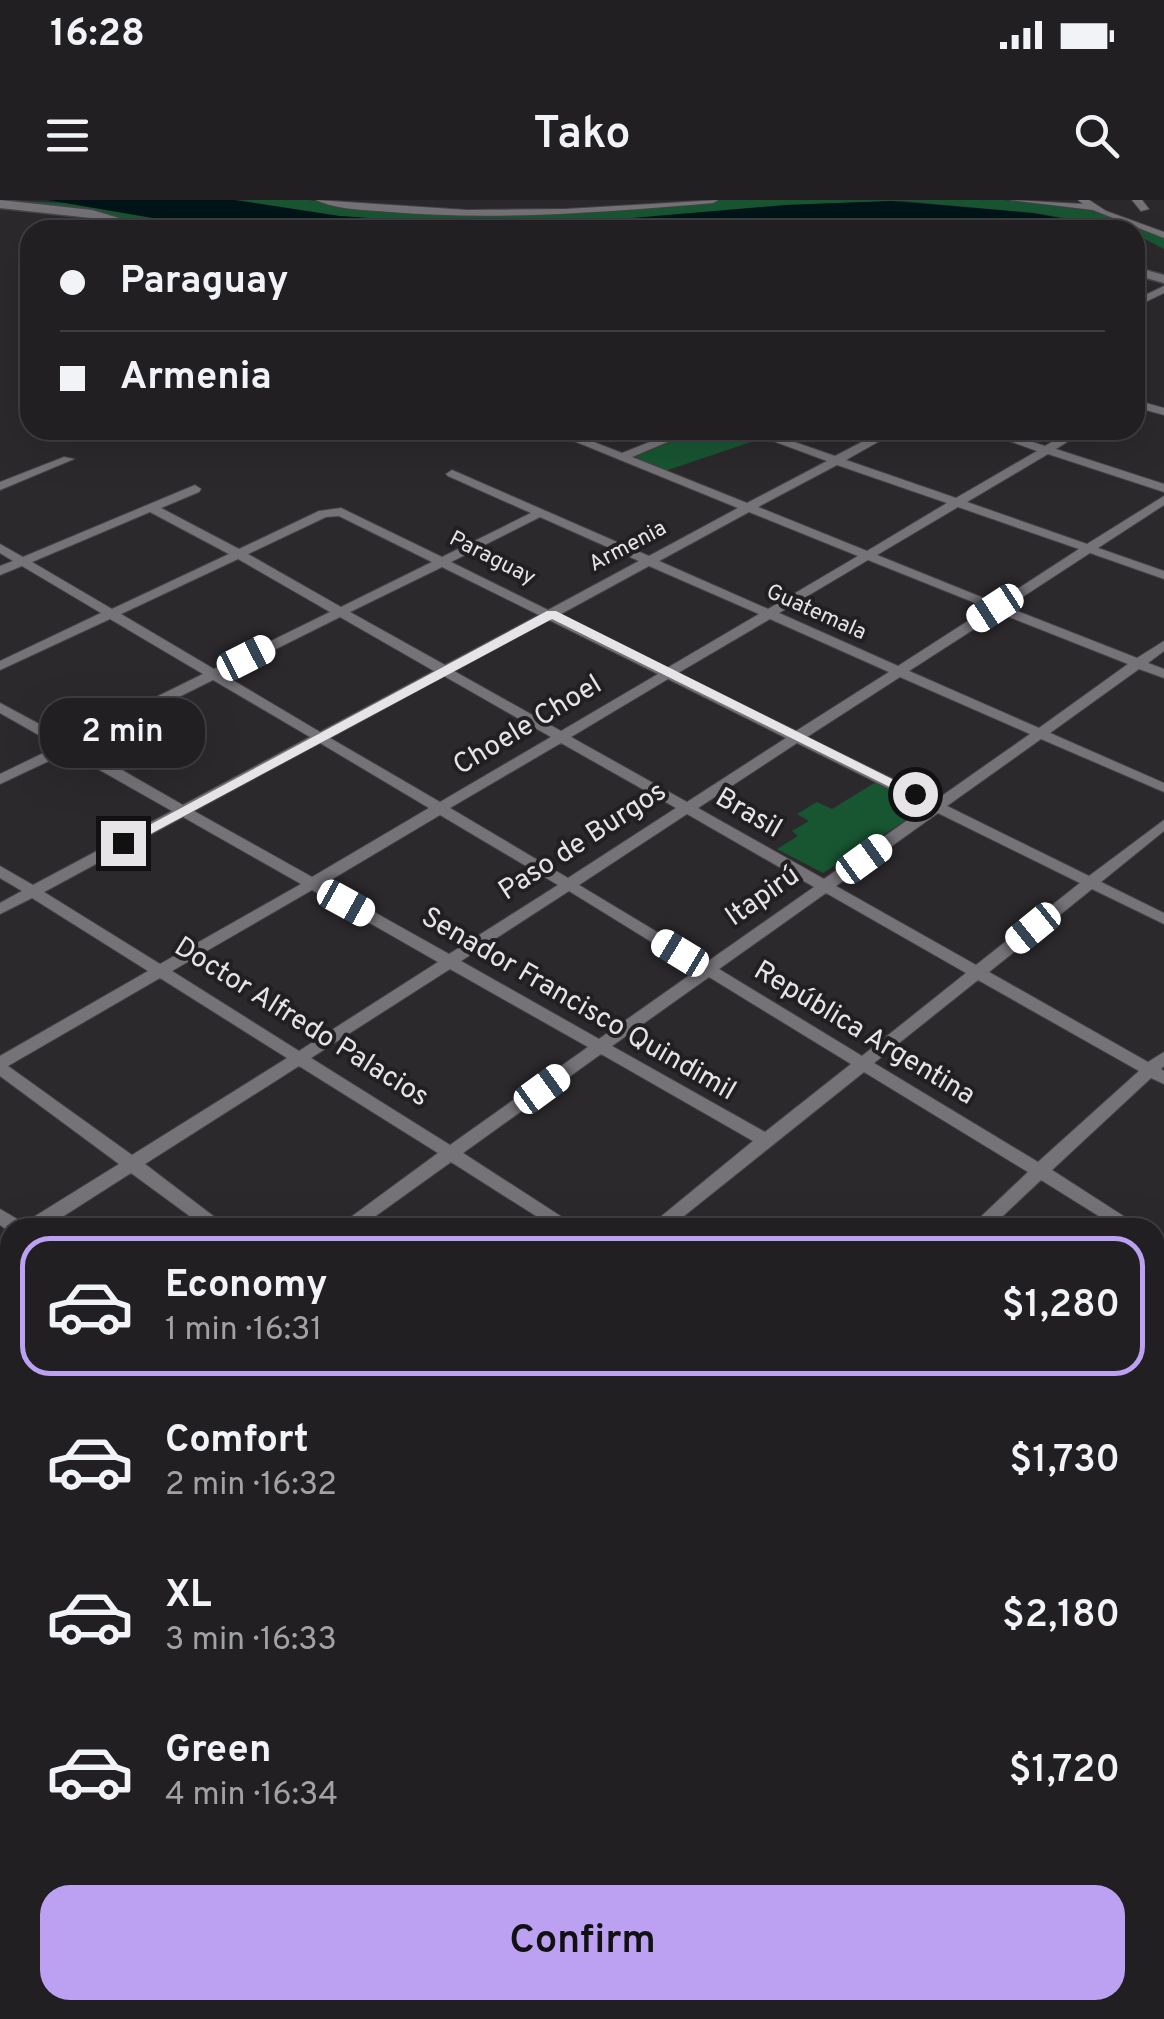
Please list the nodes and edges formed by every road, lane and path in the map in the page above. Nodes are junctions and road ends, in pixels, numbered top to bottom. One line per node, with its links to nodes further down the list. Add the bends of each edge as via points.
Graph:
1 (322, 200): 8 (street, via 369,208)
2 (554, 200): 8 (street)
3 (712, 200): 8 (street)
4 (1020, 200): 7 (street)
5 (1083, 200): 7 (street)
6 (0, 204): 9 (street)
7 (1096, 208): 10 (street)
8 (564, 211)
9 (113, 220)
10 (1122, 220)
11 (577, 440): 18 (street)
12 (665, 440): 18 (street)
13 (777, 440): 20 (street)
14 (875, 440): 20 (street, Armenia)
15 (1016, 440): 17 (street)
16 (1064, 440): 17 (street, Choele Choel)
17 (1047, 450): 24 (street); 26 (street, Choele Choel)
18 (619, 458): 28 (street)
19 (68, 459): 22 (street)
20 (837, 461): 26 (street); 28 (street, Armenia)
21 (452, 474): 29 (street, Guatemala)
22 (0, 486)
23 (195, 488): 27 (street)
24 (1164, 488)
25 (1164, 500): 31 (street, Paso de Burgos)
26 (957, 503): 31 (street); 33 (street, Choele Choel)
27 (149, 508): 32 (street, Brasil); 35 (street)
28 (748, 508): 33 (street); 36 (street, Armenia)
29 (538, 514): 34 (street); 36 (street, Guatemala)
30 (0, 548): 35 (street, República Argentina)
31 (1088, 549): 38 (street); 39 (street, Paso de Burgos)
32 (240, 554): 34 (street, Paraguay, via 335,511); 40 (street, Brasil); 41 (street)
33 (867, 556): 39 (street); 43 (street, Choele Choel)
34 (444, 559): 40 (street); 42 (street, Paraguay)
35 (24, 561): 37 (street); 41 (street, República Argentina)
36 (649, 562): 42 (street, Armenia); 43 (street, Guatemala)
37 (0, 571)
38 (1164, 576)
39 (995, 608): 45 (street); 48 (street, Paso de Burgos)
40 (340, 610): 47 (street, Brasil); 50 (street)
41 (110, 614): 46 (street); 50 (street, República Argentina)
42 (552, 614): 47 (street, Armenia); 49 (street, Paraguay)
43 (766, 614): 48 (street, Guatemala); 49 (street, Choele Choel)
44 (1164, 644): 45 (street, Itapirú)
45 (1138, 664): 51 (street); 53 (street, Itapirú)
46 (0, 666)
47 (446, 671): 54 (street, Brasil); 56 (street, Armenia)
48 (898, 671): 53 (street, Guatemala); 55 (street, Paso de Burgos)
49 (668, 672): 54 (street, Choele Choel); 55 (street, Paraguay)
50 (216, 673): 56 (street, República Argentina); 57 (street)
51 (1164, 674)
52 (0, 707): 57 (street, Senador Francisco Quindimil)
53 (1040, 734): 59 (street, Guatemala); 60 (street, Itapirú)
54 (561, 735): 61 (street, Choele Choel); 62 (street, Brasil)
55 (799, 735): 60 (street, Paraguay); 62 (street, Paso de Burgos)
56 (321, 738): 61 (street, República Argentina); 63 (street, Armenia)
57 (68, 745): 58 (street); 63 (street, Senador Francisco Quindimil)
58 (0, 780)
59 (1164, 788)
60 (939, 806): 66 (street, Paraguay); 69 (street, Itapirú)
61 (439, 808): 67 (street, Choele Choel); 68 (street, República Argentina)
62 (687, 808): 68 (street, Paso de Burgos); 69 (street, Brasil)
63 (183, 811): 67 (street, Senador Francisco Quindimil); 70 (street, Armenia)
64 (1164, 824): 66 (street)
65 (0, 871): 70 (street, Doctor Alfredo Palacios)
66 (1090, 883): 72 (street, Paraguay); 76 (street)
67 (312, 884): 73 (street, Senador Francisco Quindimil); 74 (street, Choele Choel)
68 (569, 885): 73 (street, Paso de Burgos); 75 (street, República Argentina)
69 (826, 886): 75 (street, Itapirú); 76 (street, Brasil)
70 (32, 891): 71 (street, Armenia); 74 (street, Doctor Alfredo Palacios)
71 (0, 909)
72 (1164, 920)
73 (450, 961): 77 (street, Senador Francisco Quindimil); 78 (street, Paso de Burgos)
74 (159, 968): 78 (street, Doctor Alfredo Palacios); 79 (street, Choele Choel)
75 (708, 970): 77 (street, Itapirú); 80 (street, República Argentina)
76 (977, 974): 80 (street); 81 (street, Brasil)
77 (602, 1046): 82 (street, Senador Francisco Quindimil); 83 (street, Itapirú)
78 (300, 1058): 83 (street, Doctor Alfredo Palacios); 84 (street, Paso de Burgos)
79 (0, 1065): 84 (street)
80 (860, 1065): 82 (street); 85 (street, República Argentina)
81 (1159, 1069): 85 (street)
82 (765, 1140): 90 (street)
83 (452, 1154): 88 (street, Itapirú); 89 (street, Doctor Alfredo Palacios)
84 (132, 1164): 86 (street, Paso de Burgos); 87 (street)
85 (1039, 1172): 91 (street); 92 (street, República Argentina)
86 (46, 1218)
87 (206, 1218)
88 (359, 1218)
89 (554, 1218)
90 (668, 1218)
91 (989, 1218)
92 (1117, 1218)

